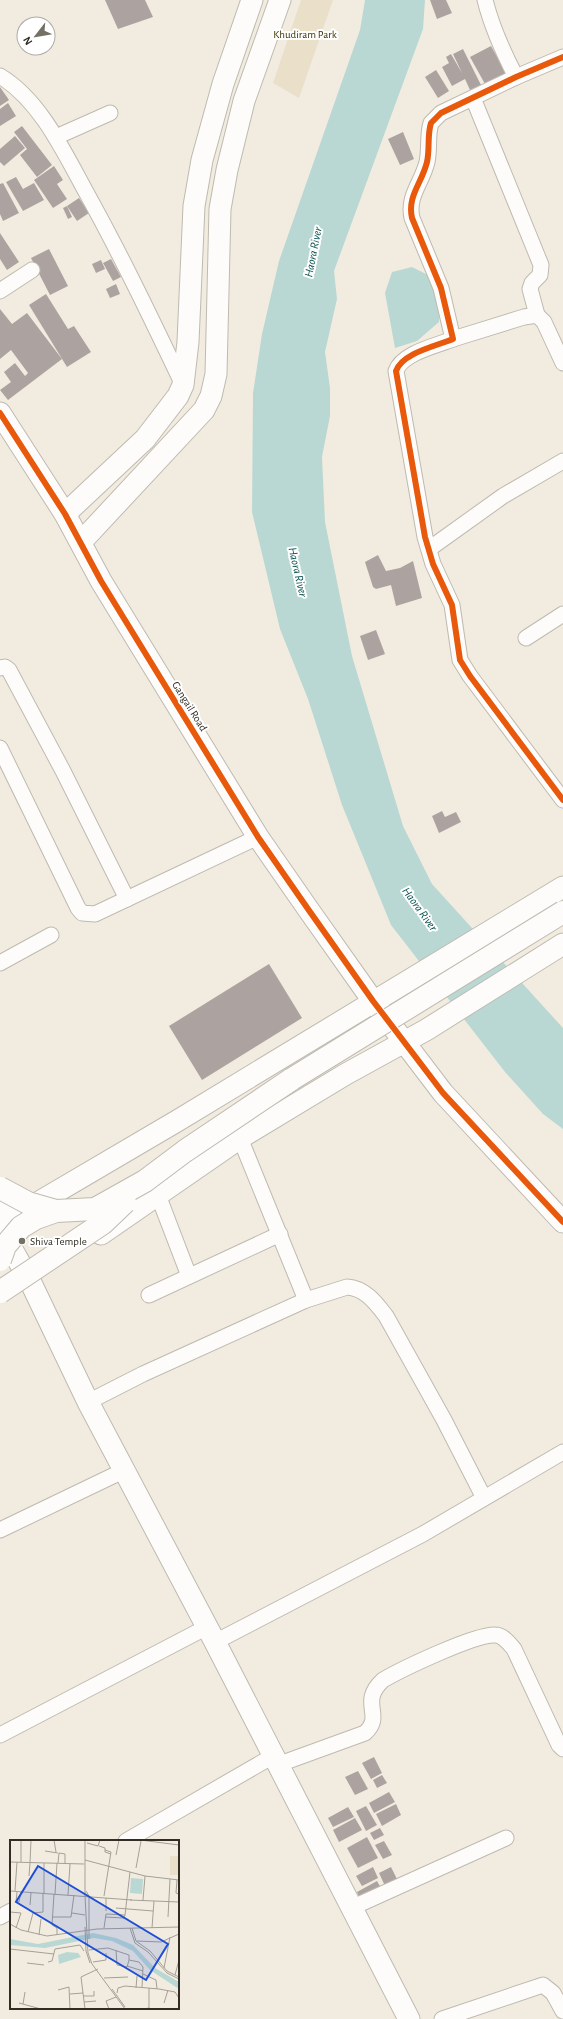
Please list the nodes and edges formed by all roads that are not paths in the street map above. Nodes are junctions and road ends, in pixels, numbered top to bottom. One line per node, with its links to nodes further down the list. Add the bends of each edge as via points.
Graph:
1 (252, 0): 15 (street, via 223,84 202,160 194,206 188,342)
2 (280, 0): 19 (street, via 244,101 225,178 220,209 216,367 211,396 204,410)
3 (486, 0): 6 (street, via 500,47)
4 (563, 57): 6 (street)
5 (0, 76): 9 (street, via 25,95)
6 (516, 77): 7 (street)
7 (473, 98): 12 (street, via 542,268 530,289); 13 (street, via 441,113 431,122 427,162 412,195 410,208 441,288)
8 (110, 113): 9 (street)
9 (56, 137): 15 (street, via 123,259)
10 (32, 270): 11 (street)
11 (0, 291)
12 (537, 315): 13 (street); 14 (street, via 544,322)
13 (453, 340): 20 (street, via 410,356 398,365 396,371 417,498)
14 (563, 363)
15 (183, 385): 18 (street, via 178,396 145,439)
16 (0, 413): 18 (street, Gangail Road)
17 (563, 461): 20 (street, via 503,496)
18 (65, 514): 19 (street, Gangail Road)
19 (81, 542): 26 (street, Gangail Road, via 101,581)
20 (429, 549): 25 (street, via 439,579 452,605 460,660)
21 (563, 614): 22 (street)
22 (526, 638)
23 (0, 668): 28 (street, via 5,667 8,670 63,771)
24 (0, 748): 28 (street, via 82,913 95,914)
25 (563, 800)
26 (258, 837): 28 (street); 33 (street, Gangail Road)
27 (563, 887): 33 (street)
28 (127, 899)
29 (563, 912): 37 (main road, bridge, via 286,1083 191,1147)
30 (51, 935): 32 (street)
31 (563, 944): 34 (street)
32 (0, 962)
33 (373, 1001): 34 (street, Gangail Road); 42 (street, via 178,1121)
34 (405, 1042): 35 (street, via 346,1074); 41 (street, Gangail Road, via 443,1093)
35 (240, 1138): 37 (street); 44 (street)
36 (0, 1188): 39 (main road, bridge, via 28,1203)
37 (151, 1188): 39 (main road, bridge, via 95,1209); 46 (street); 47 (street); 48 (main road, bridge)
38 (0, 1199): 40 (street)
39 (56, 1211): 45 (main road, bridge, via 21,1227 5,1246)
40 (0, 1213)
41 (563, 1222)
42 (0, 1225)
43 (0, 1228): 47 (street)
44 (280, 1234): 46 (street); 50 (street)
45 (0, 1260)
46 (189, 1276): 49 (street)
47 (31, 1283): 51 (street); 52 (street)
48 (0, 1292)
49 (149, 1295)
50 (306, 1300): 52 (street, via 143,1374); 55 (street, via 347,1287 359,1290 376,1302 399,1338)
51 (0, 1304)
52 (88, 1402): 54 (street)
53 (563, 1452): 55 (street)
54 (124, 1470): 56 (street); 57 (street)
55 (484, 1498): 57 (street, via 343,1577)
56 (0, 1530)
57 (211, 1634): 58 (street); 60 (street)
58 (0, 1735)
59 (563, 1749): 60 (street, via 514,1649 507,1640 495,1634 469,1641 382,1680 371,1695 373,1722 365,1733)
60 (275, 1761): 62 (street); 63 (street)
61 (506, 1838): 63 (street)
62 (128, 1840)
63 (351, 1908): 67 (street)
64 (10, 1912): 65 (street)
65 (0, 1917)
66 (563, 2011): 68 (street, via 554,1993 543,1985)
67 (409, 2019)
68 (442, 2019)

